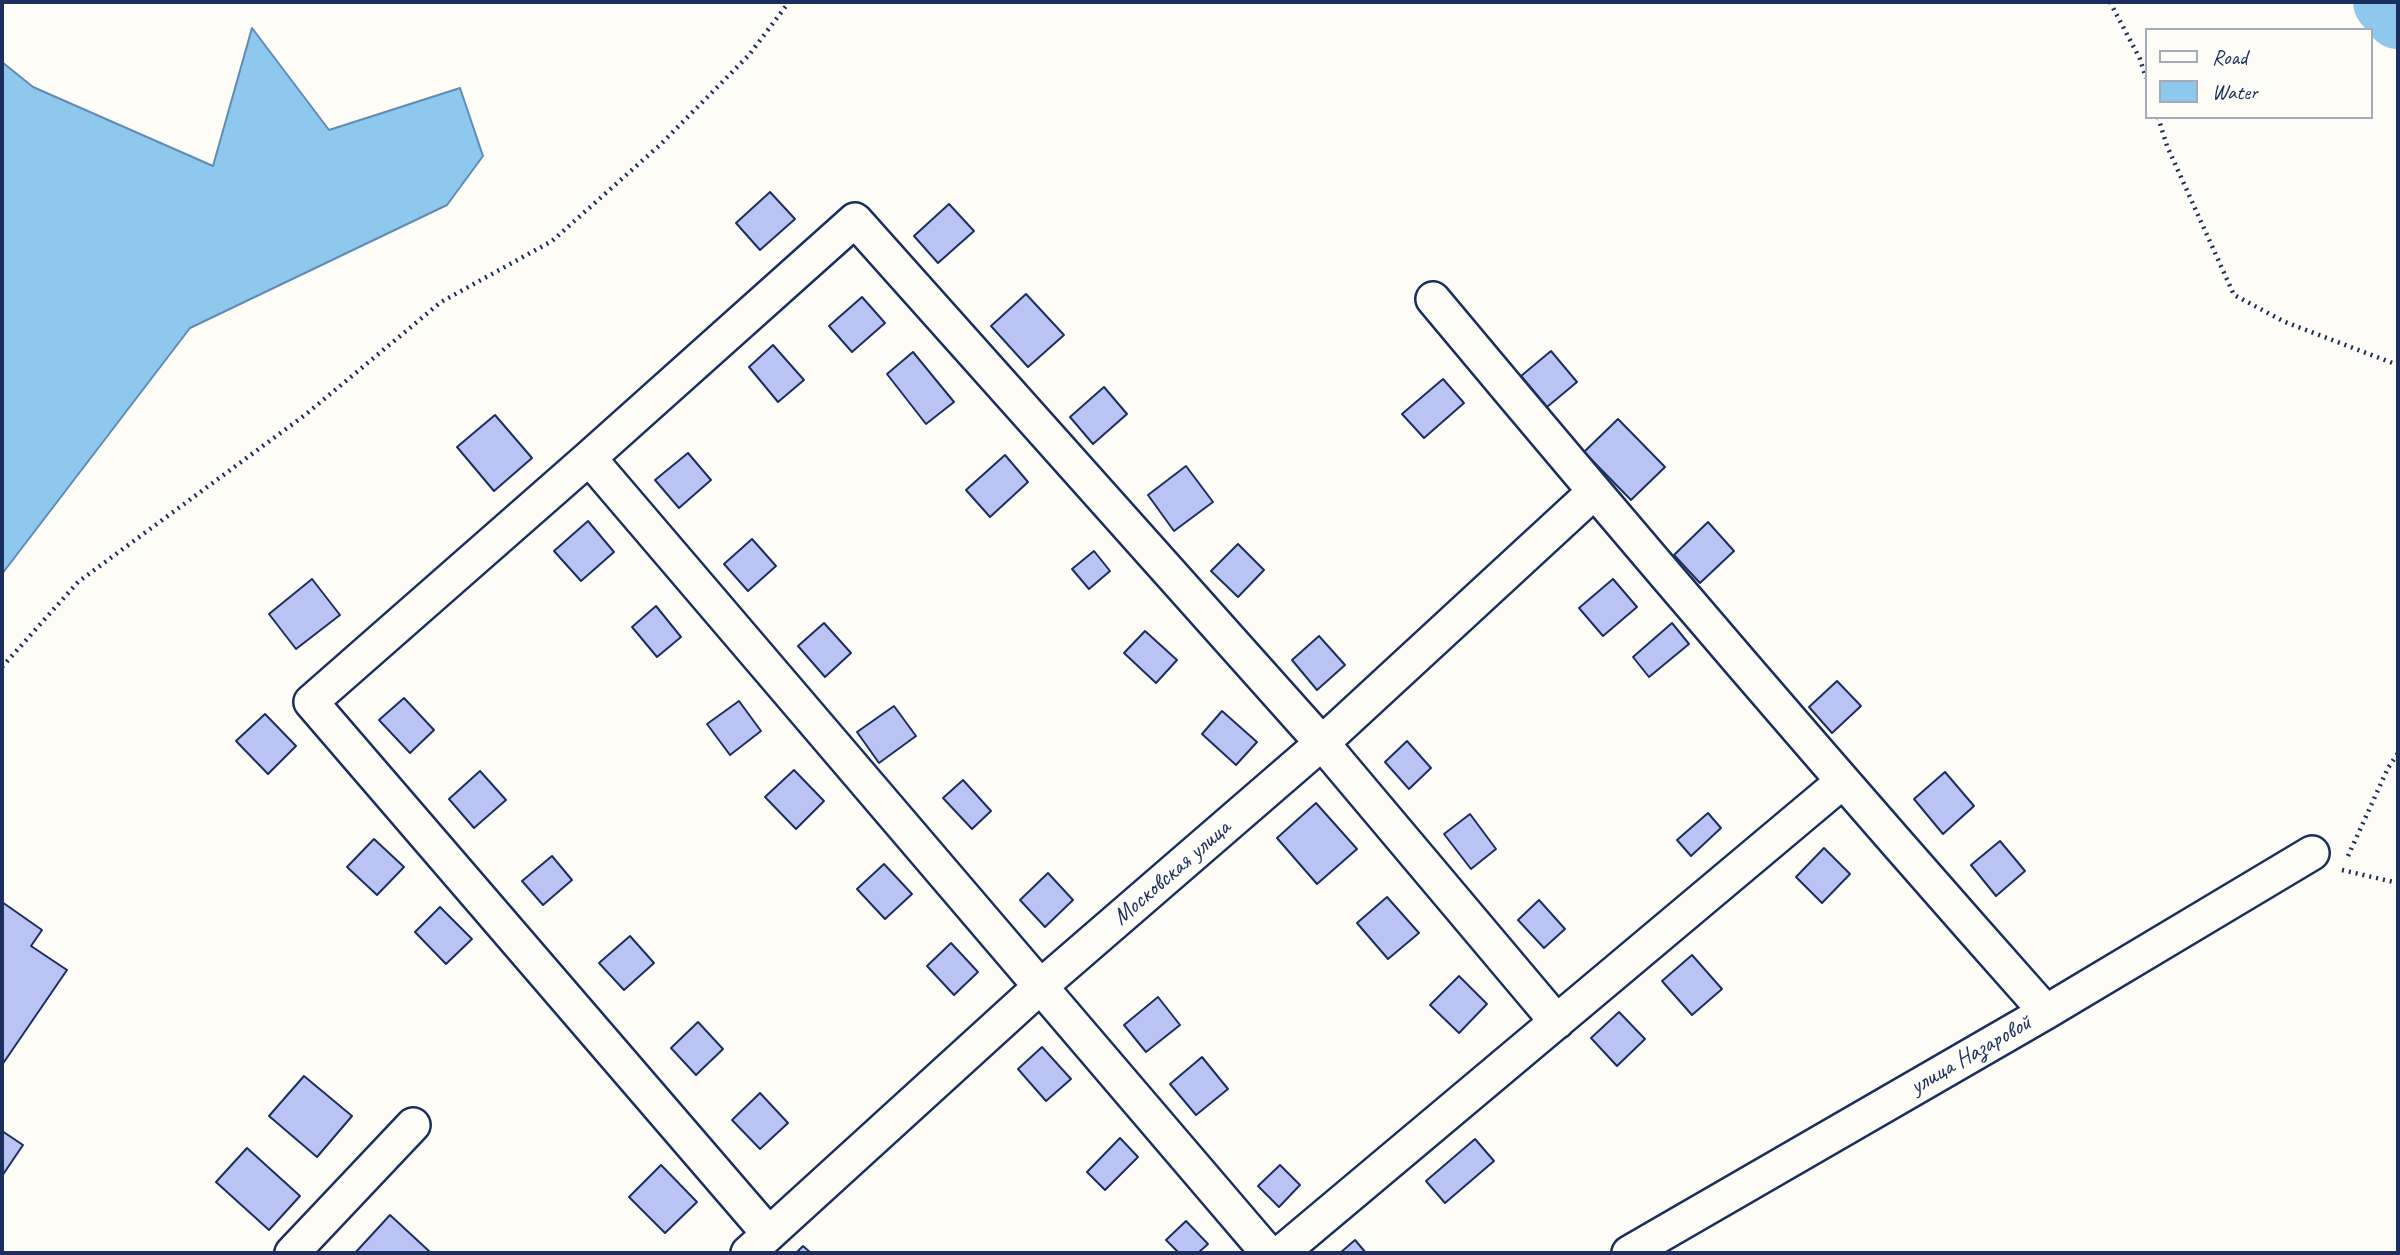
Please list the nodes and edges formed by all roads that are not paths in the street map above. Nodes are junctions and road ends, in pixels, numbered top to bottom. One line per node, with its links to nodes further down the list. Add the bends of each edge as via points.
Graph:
1 (1433, 299): 3 (street)
2 (589, 458): 4 (street, via 855,220); 7 (street); 11 (street, via 311,702)
3 (1594, 492): 4 (street, Московская улица); 5 (street)
4 (1322, 743): 7 (street, Московская улица); 9 (street)
5 (1842, 782): 8 (street); 9 (street)
6 (2312, 853): 8 (street, улица Назаровой)
7 (1041, 986): 11 (street, Московская улица); 13 (street)
8 (2046, 1012): 15 (street, улица Назаровой)
9 (1557, 1022): 14 (street)
10 (413, 1125): 12 (street)
11 (758, 1244)
12 (292, 1253)
13 (1268, 1253)
14 (1280, 1253)
15 (1629, 1253)

